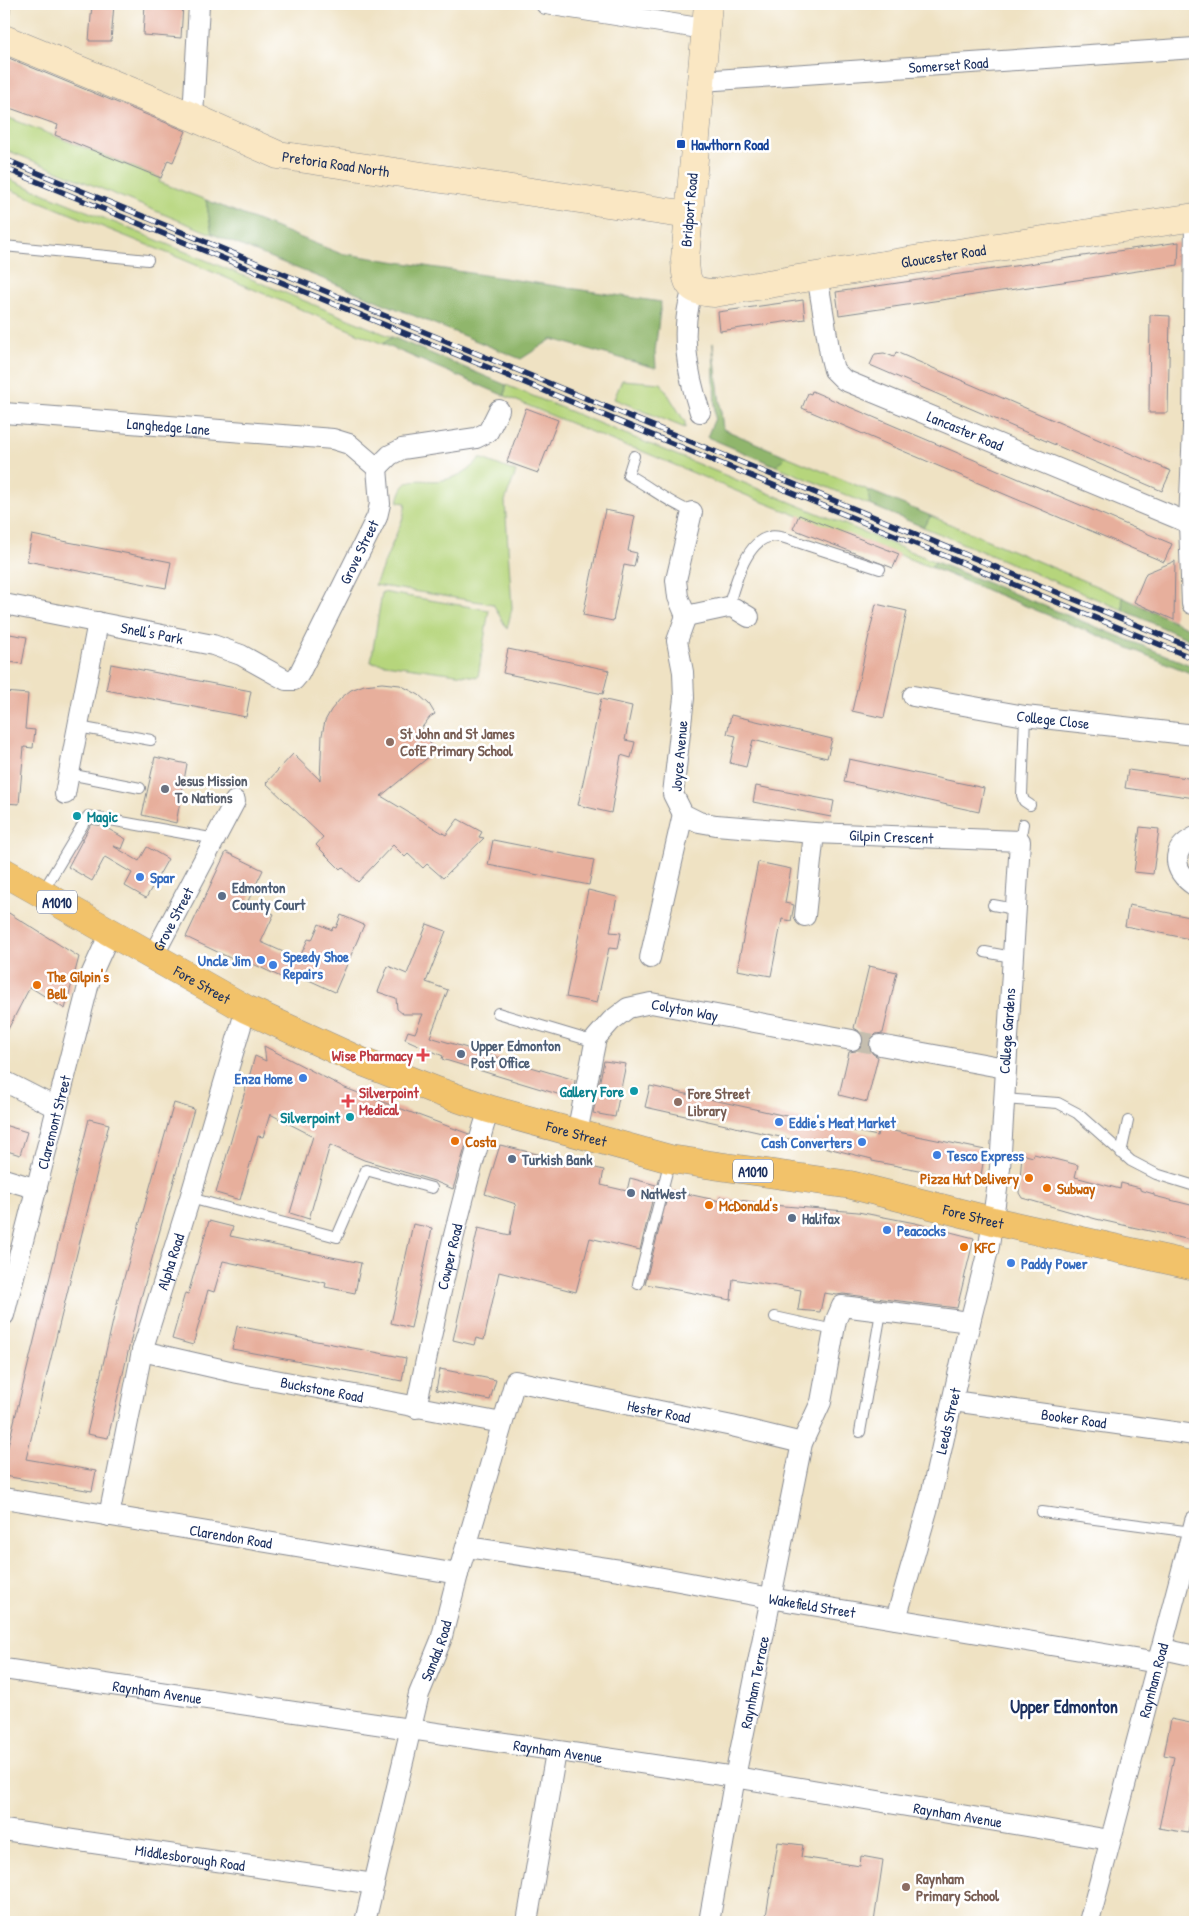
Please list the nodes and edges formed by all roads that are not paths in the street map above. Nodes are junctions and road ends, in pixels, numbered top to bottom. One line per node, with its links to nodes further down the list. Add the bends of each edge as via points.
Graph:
1 (5, 4): 4 (lane)
2 (199, 4): 9 (street)
3 (546, 4): 5 (street)
4 (4, 16)
5 (707, 16): 8 (street, Bridport Road)
6 (4, 39): 9 (street, Pretoria Road North)
7 (1195, 48): 8 (street, Somerset Road)
8 (701, 81): 10 (street, Bridport Road)
9 (193, 117): 10 (street, Pretoria Road North, via 278,156)
10 (689, 215): 15 (street, Bridport Road, via 684,259 685,274)
11 (1195, 217): 14 (street, Gloucester Road); 19 (street)
12 (4, 246): 13 (lane)
13 (148, 260)
14 (816, 275): 15 (street, Gloucester Road, via 714,294); 23 (street, Lancaster Road, via 834,370 844,380)
15 (693, 289): 17 (street, via 685,326 686,351)
16 (499, 410): 21 (street, via 488,432 476,438 402,449)
17 (700, 412)
18 (4, 413): 21 (street, Langhedge Lane, via 333,439 349,444)
19 (1194, 428): 23 (street)
20 (634, 456): 22 (lane, via 628,475 674,505)
21 (377, 468): 31 (street, Grove Street, via 380,504 376,517 321,633)
22 (692, 512): 28 (street, via 676,580 678,597)
23 (1189, 523): 26 (street)
24 (880, 569): 27 (lane, via 785,538 768,537 756,544 745,561)
25 (4, 604): 30 (street, Snell's Park)
26 (1192, 604)
27 (728, 607): 28 (street); 29 (street)
28 (686, 616): 42 (street, Joyce Avenue, via 677,641 684,698 673,794)
29 (748, 617)
30 (98, 622): 31 (street, Snell's Park, via 213,645 286,680); 34 (street)
31 (294, 680)
32 (913, 696): 33 (street, College Close)
33 (1025, 716): 35 (street, College Close); 41 (lane, via 1022,795)
34 (78, 727): 36 (lane); 37 (street)
35 (1195, 735)
36 (150, 740)
37 (69, 774): 38 (lane); 39 (street)
38 (140, 788)
39 (65, 794)
40 (235, 801): 47 (street, Grove Street)
41 (1030, 805)
42 (683, 814): 43 (street, Joyce Avenue, via 699,822); 58 (street)
43 (763, 828): 44 (street, Gilpin Crescent)
44 (814, 833): 45 (street, Gilpin Crescent); 53 (street)
45 (1021, 833): 52 (street, College Gardens)
46 (1195, 837): 49 (street, via 1179,850 1177,858 1180,872)
47 (216, 839): 50 (lane, via 88,816); 56 (street, Grove Street)
48 (4, 872): 50 (main road, Fore Street / A1010)
49 (1195, 886)
50 (42, 894): 54 (main road, Fore Street / A1010)
51 (992, 905): 52 (lane)
52 (1015, 909): 57 (street, College Gardens)
53 (805, 916)
54 (110, 933): 56 (main road, Fore Street / A1010); 67 (street, Claremont Street, via 91,975)
55 (985, 952): 57 (lane)
56 (153, 956): 59 (main road, Fore Street / A1010)
57 (1012, 956): 64 (street, College Gardens)
58 (650, 958)
59 (246, 1009): 68 (main road, Fore Street / A1010, via 360,1061); 77 (street, Alpha Road)
60 (498, 1013): 61 (lane, via 585,1039)
61 (596, 1038): 62 (street, Colyton Way, via 610,1021 628,1008 651,1003); 70 (street, Colyton Way)
62 (852, 1040)
63 (880, 1045): 64 (street)
64 (1005, 1068): 66 (street, College Gardens)
65 (4, 1081): 67 (street)
66 (1004, 1099): 71 (lane, via 1058,1103 1077,1113); 78 (street, College Gardens)
67 (57, 1108): 76 (street, Claremont Street)
68 (489, 1109): 70 (main road, Fore Street / A1010); 89 (street, Cowper Road, via 440,1291)
69 (1128, 1121): 71 (lane)
70 (577, 1133): 72 (main road, Fore Street / A1010)
71 (1121, 1153): 74 (lane, via 1156,1174)
72 (670, 1159): 78 (main road, Fore Street / A1010, via 851,1185); 80 (lane)
73 (4, 1180): 76 (street)
74 (1195, 1186)
75 (432, 1188): 77 (lane, via 366,1170 338,1237)
76 (37, 1189): 82 (street, Claremont Street)
77 (190, 1198): 86 (street, Alpha Road)
78 (994, 1221): 79 (main road, Fore Street / A1010); 84 (street, Leeds Street)
79 (1195, 1266)
80 (638, 1284)
81 (881, 1312): 84 (street); 85 (street, Raynham Terrace, via 842,1306); 91 (lane)
82 (4, 1315)
83 (775, 1318): 85 (lane)
84 (970, 1322): 88 (street, Leeds Street)
85 (834, 1330): 93 (street, Raynham Terrace, via 821,1402)
86 (142, 1351): 89 (street, Buckstone Road); 96 (street, Alpha Road)
87 (515, 1381): 90 (street, Sandal Road); 93 (street, Hester Road)
88 (954, 1401): 92 (street, Booker Road); 101 (street, Leeds Street)
89 (416, 1408): 90 (street, Buckstone Road)
90 (502, 1423): 98 (street, Sandal Road)
91 (860, 1432)
92 (1195, 1436)
93 (802, 1443): 100 (street, Raynham Terrace)
94 (4, 1498): 96 (street, Clarendon Road)
95 (1042, 1512): 97 (lane)
96 (109, 1516): 99 (street, Clarendon Road)
97 (1194, 1526): 102 (street, Raynham Road)
98 (467, 1547): 99 (street, Sandal Road); 100 (street, Wakefield Street, via 620,1570)
99 (458, 1574): 105 (street, Sandal Road, via 441,1640 419,1694)
100 (770, 1598): 101 (street, Wakefield Street); 107 (street, Raynham Terrace)
101 (896, 1619): 102 (street, Wakefield Street)
102 (1160, 1656): 103 (street, Wakefield Street); 109 (street, Raynham Road)
103 (1195, 1656)
104 (4, 1669): 105 (street, Raynham Avenue)
105 (411, 1728): 106 (street, Raynham Avenue); 110 (street, Sandal Road)
106 (556, 1752): 107 (street, Raynham Avenue); 112 (street)
107 (736, 1777): 109 (street, Raynham Avenue); 113 (street, Raynham Terrace)
108 (4, 1830): 110 (street, Middlesborough Road)
109 (1110, 1840): 114 (street, Raynham Road)
110 (374, 1884): 111 (street, Sandal Road)
111 (364, 1922)
112 (527, 1922)
113 (709, 1922)
114 (1089, 1922)

